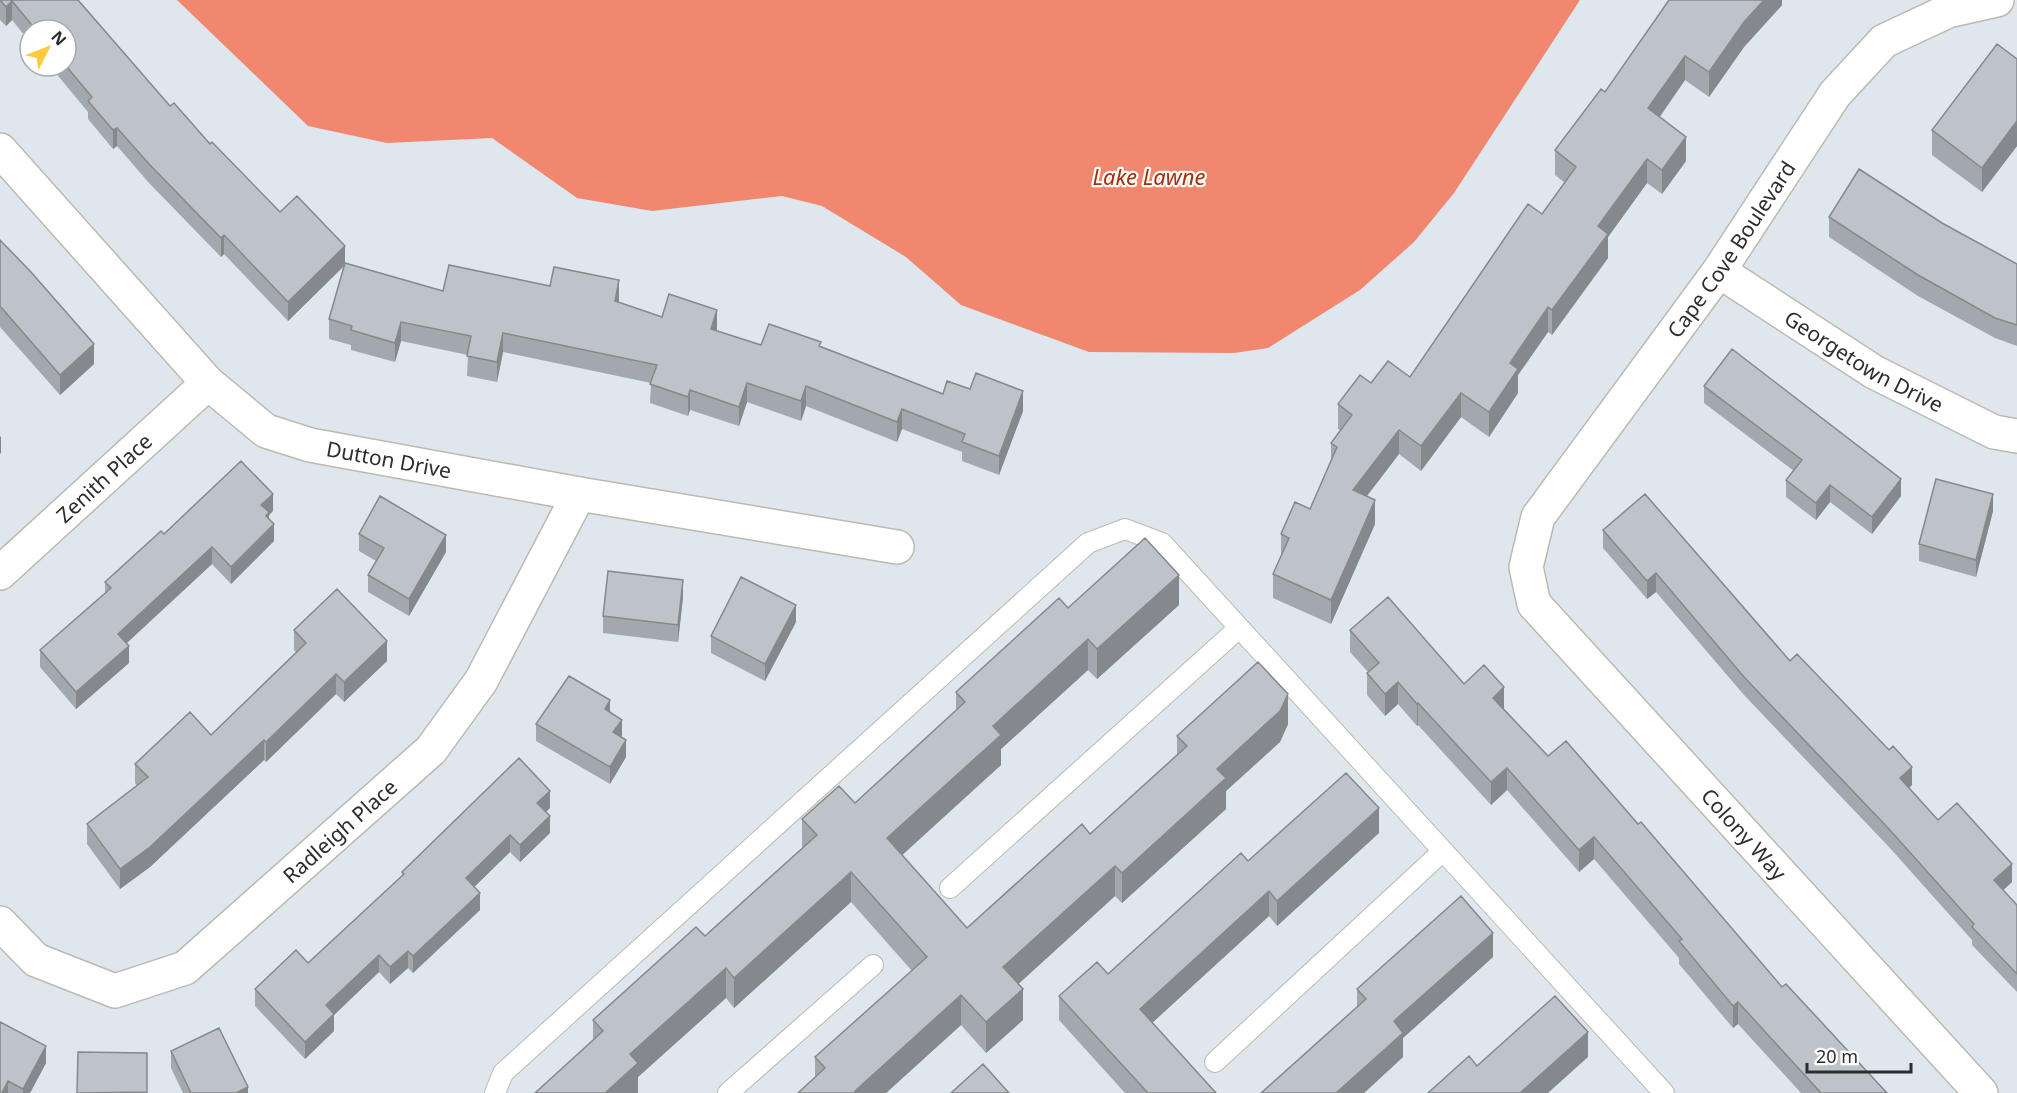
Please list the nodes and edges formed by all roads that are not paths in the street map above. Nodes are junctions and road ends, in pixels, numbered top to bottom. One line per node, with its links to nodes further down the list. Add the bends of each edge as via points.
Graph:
1 (1997, 0): 3 (street, Cape Cove Boulevard, via 1948,11 1884,41 1835,94)
2 (0, 150): 4 (street, Dutton Drive)
3 (1719, 271): 5 (street, Georgetown Drive, via 1874,372 1994,432); 8 (street, Cape Cove Boulevard, via 1538,517)
4 (208, 383): 6 (street, Dutton Drive, via 266,431 310,445); 9 (street, Zenith Place)
5 (2017, 436)
6 (579, 494): 7 (street, Dutton Drive); 13 (street, Radleigh Place, via 481,681 431,750 185,968 115,991 36,960)
7 (897, 547)
8 (1526, 567): 19 (street, Colony Way, via 1534,604)
9 (0, 573)
10 (1239, 628): 11 (lane); 12 (lane); 17 (lane, via 1162,543 1125,529 1088,543 503,1073)
11 (1443, 851): 15 (lane); 16 (lane)
12 (950, 888)
13 (0, 923)
14 (873, 965): 18 (lane)
15 (1215, 1062)
16 (1652, 1089)
17 (495, 1093)
18 (728, 1093)
19 (1981, 1093)

